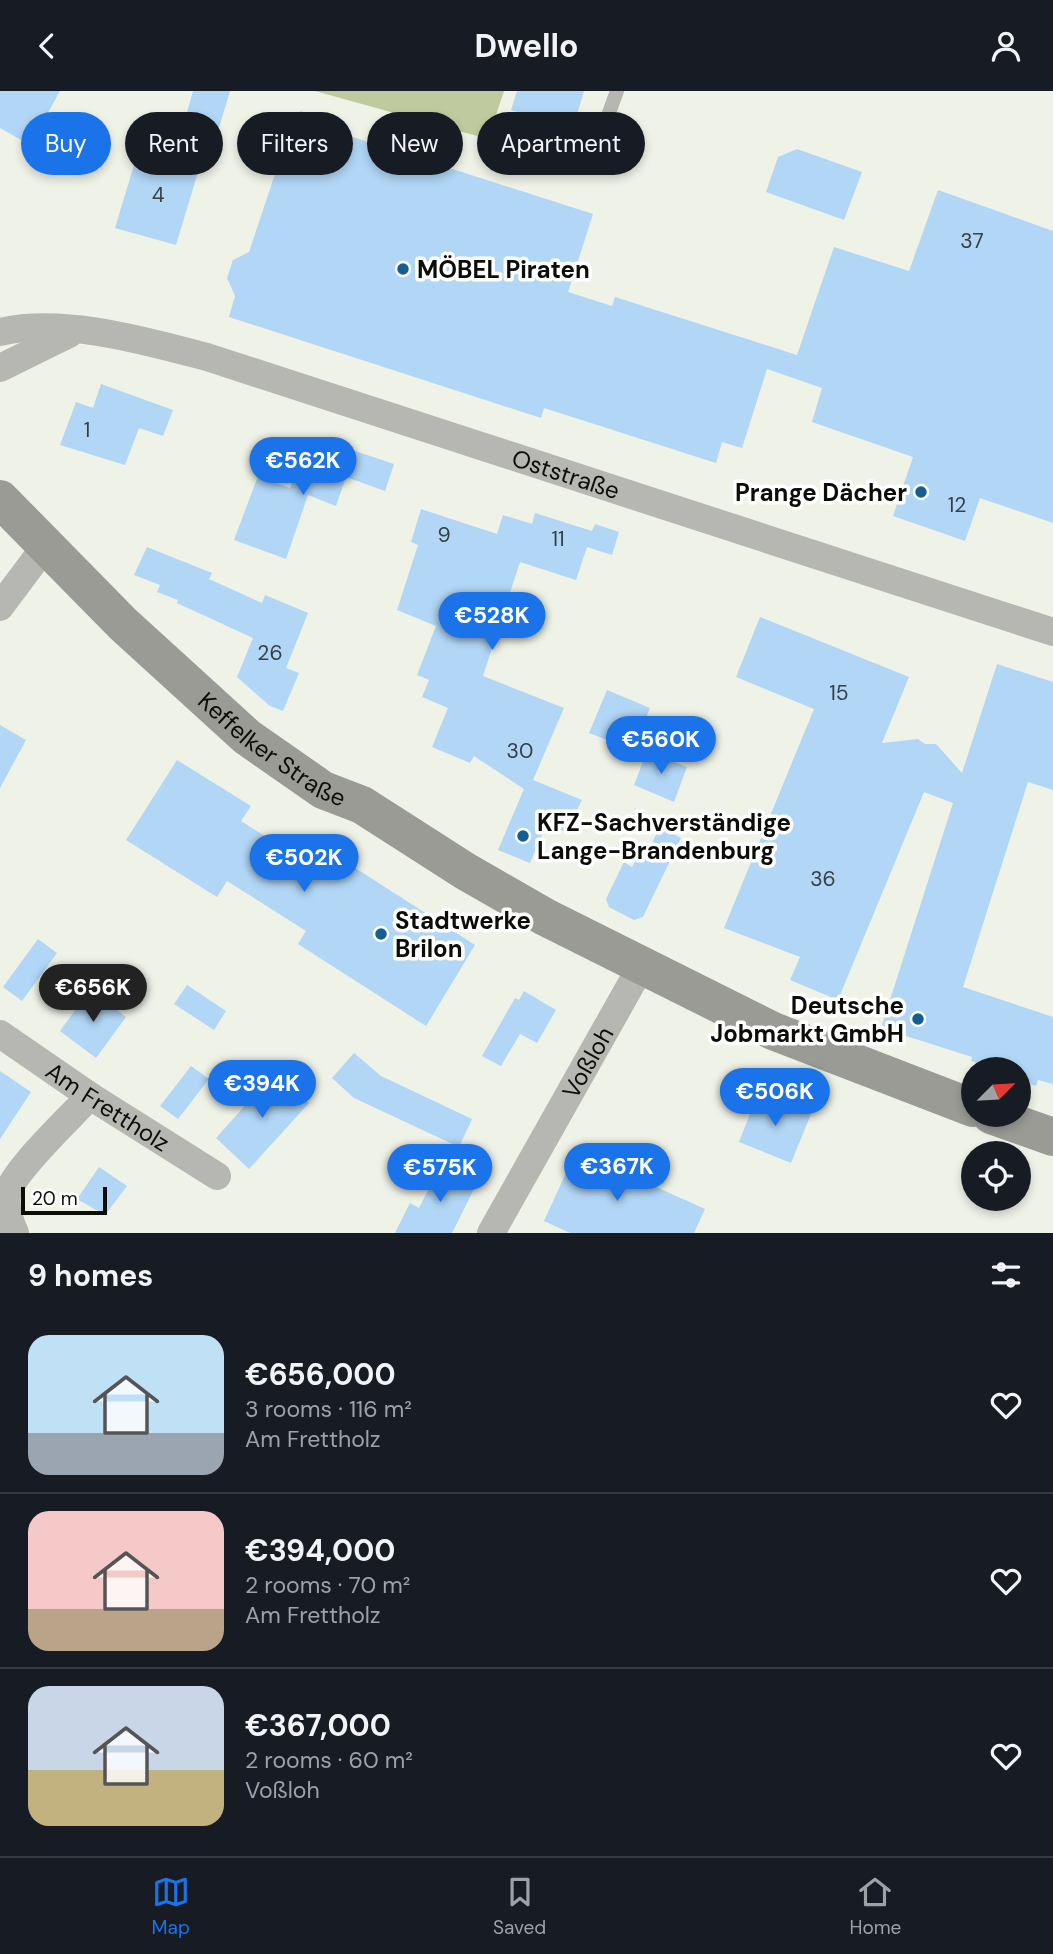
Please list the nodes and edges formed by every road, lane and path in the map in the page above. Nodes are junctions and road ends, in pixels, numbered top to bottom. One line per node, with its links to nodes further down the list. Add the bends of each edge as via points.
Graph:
1 (617, 91): 2 (lane)
2 (609, 112)
3 (76, 331): 4 (street, Oststraße); 5 (street); 9 (street, Oststraße, via 135,338 207,357)
4 (0, 332)
5 (0, 368)
6 (0, 499): 7 (street, Keffelker Straße)
7 (44, 548): 8 (street); 10 (street, Keffelker Straße, via 247,737 279,760 323,790 362,805 534,910)
8 (0, 607)
9 (1053, 632)
10 (642, 965): 13 (street, Keffelker Straße, via 773,1031); 18 (street, Voßloh)
11 (0, 1034): 12 (street, Am Frettholz)
12 (90, 1096): 16 (street, Am Frettholz); 17 (street, via 22,1169 7,1195)
13 (961, 1103)
14 (1025, 1127): 15 (street)
15 (1053, 1137)
16 (217, 1176)
17 (15, 1233)
18 (491, 1233)

